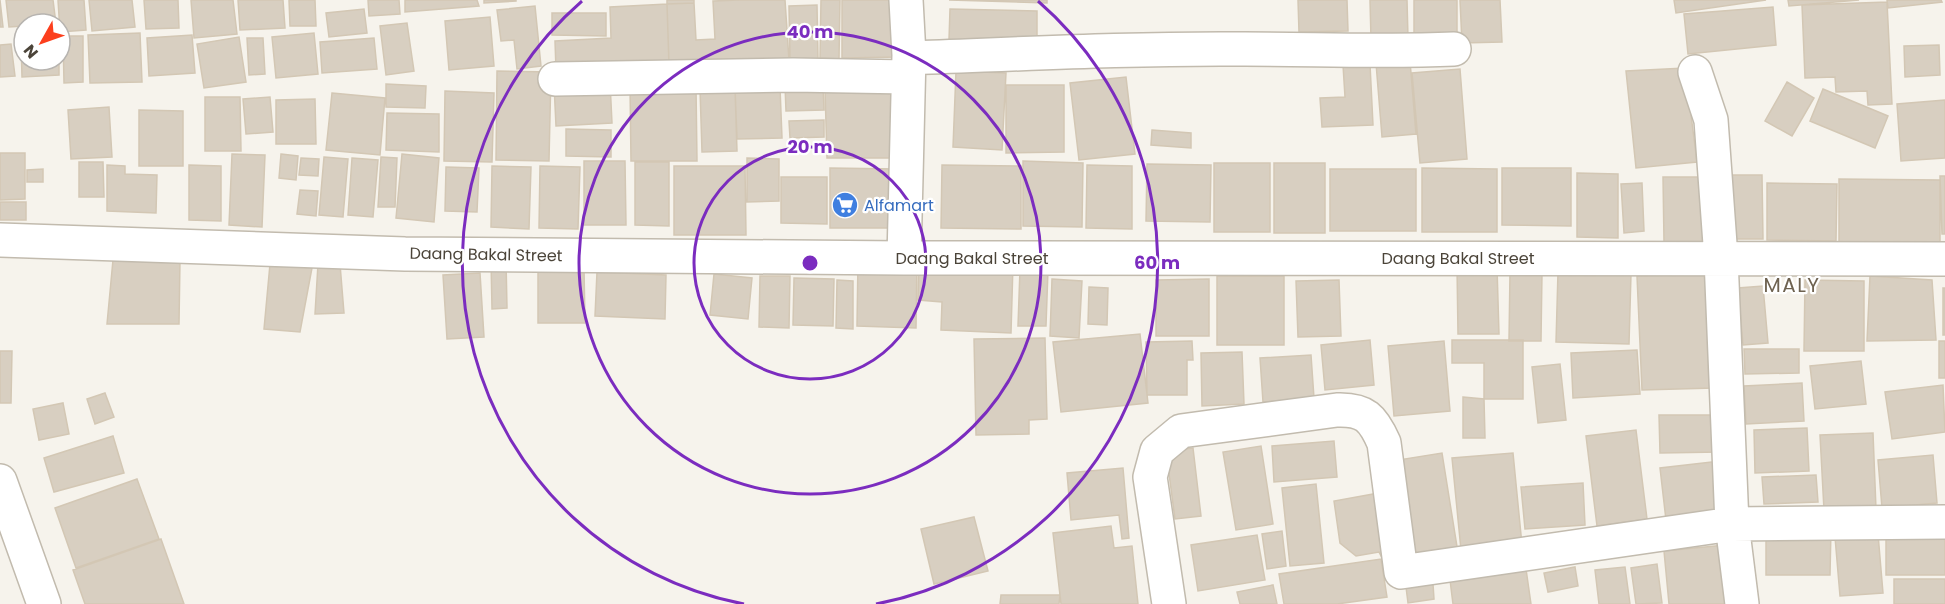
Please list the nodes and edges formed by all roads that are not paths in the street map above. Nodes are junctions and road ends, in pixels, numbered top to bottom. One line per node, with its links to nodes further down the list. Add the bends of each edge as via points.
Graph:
1 (906, 0): 3 (street)
2 (1454, 49): 3 (street, via 1110,50)
3 (908, 67): 5 (street, via 793,75); 7 (street)
4 (1695, 72): 8 (street, via 1711,120)
5 (555, 79)
6 (0, 240): 7 (street, Daang Bakal Street, via 405,254)
7 (904, 258): 8 (street, Daang Bakal Street)
8 (1721, 258): 9 (street, Daang Bakal Street); 12 (street)
9 (1945, 259)
10 (0, 481): 13 (street)
11 (1945, 522): 12 (street)
12 (1732, 524): 14 (street, via 1401,572 1384,443 1366,415 1337,410 1181,431 1157,451 1150,477); 15 (street)
13 (44, 604)
14 (1169, 604)
15 (1742, 604)

